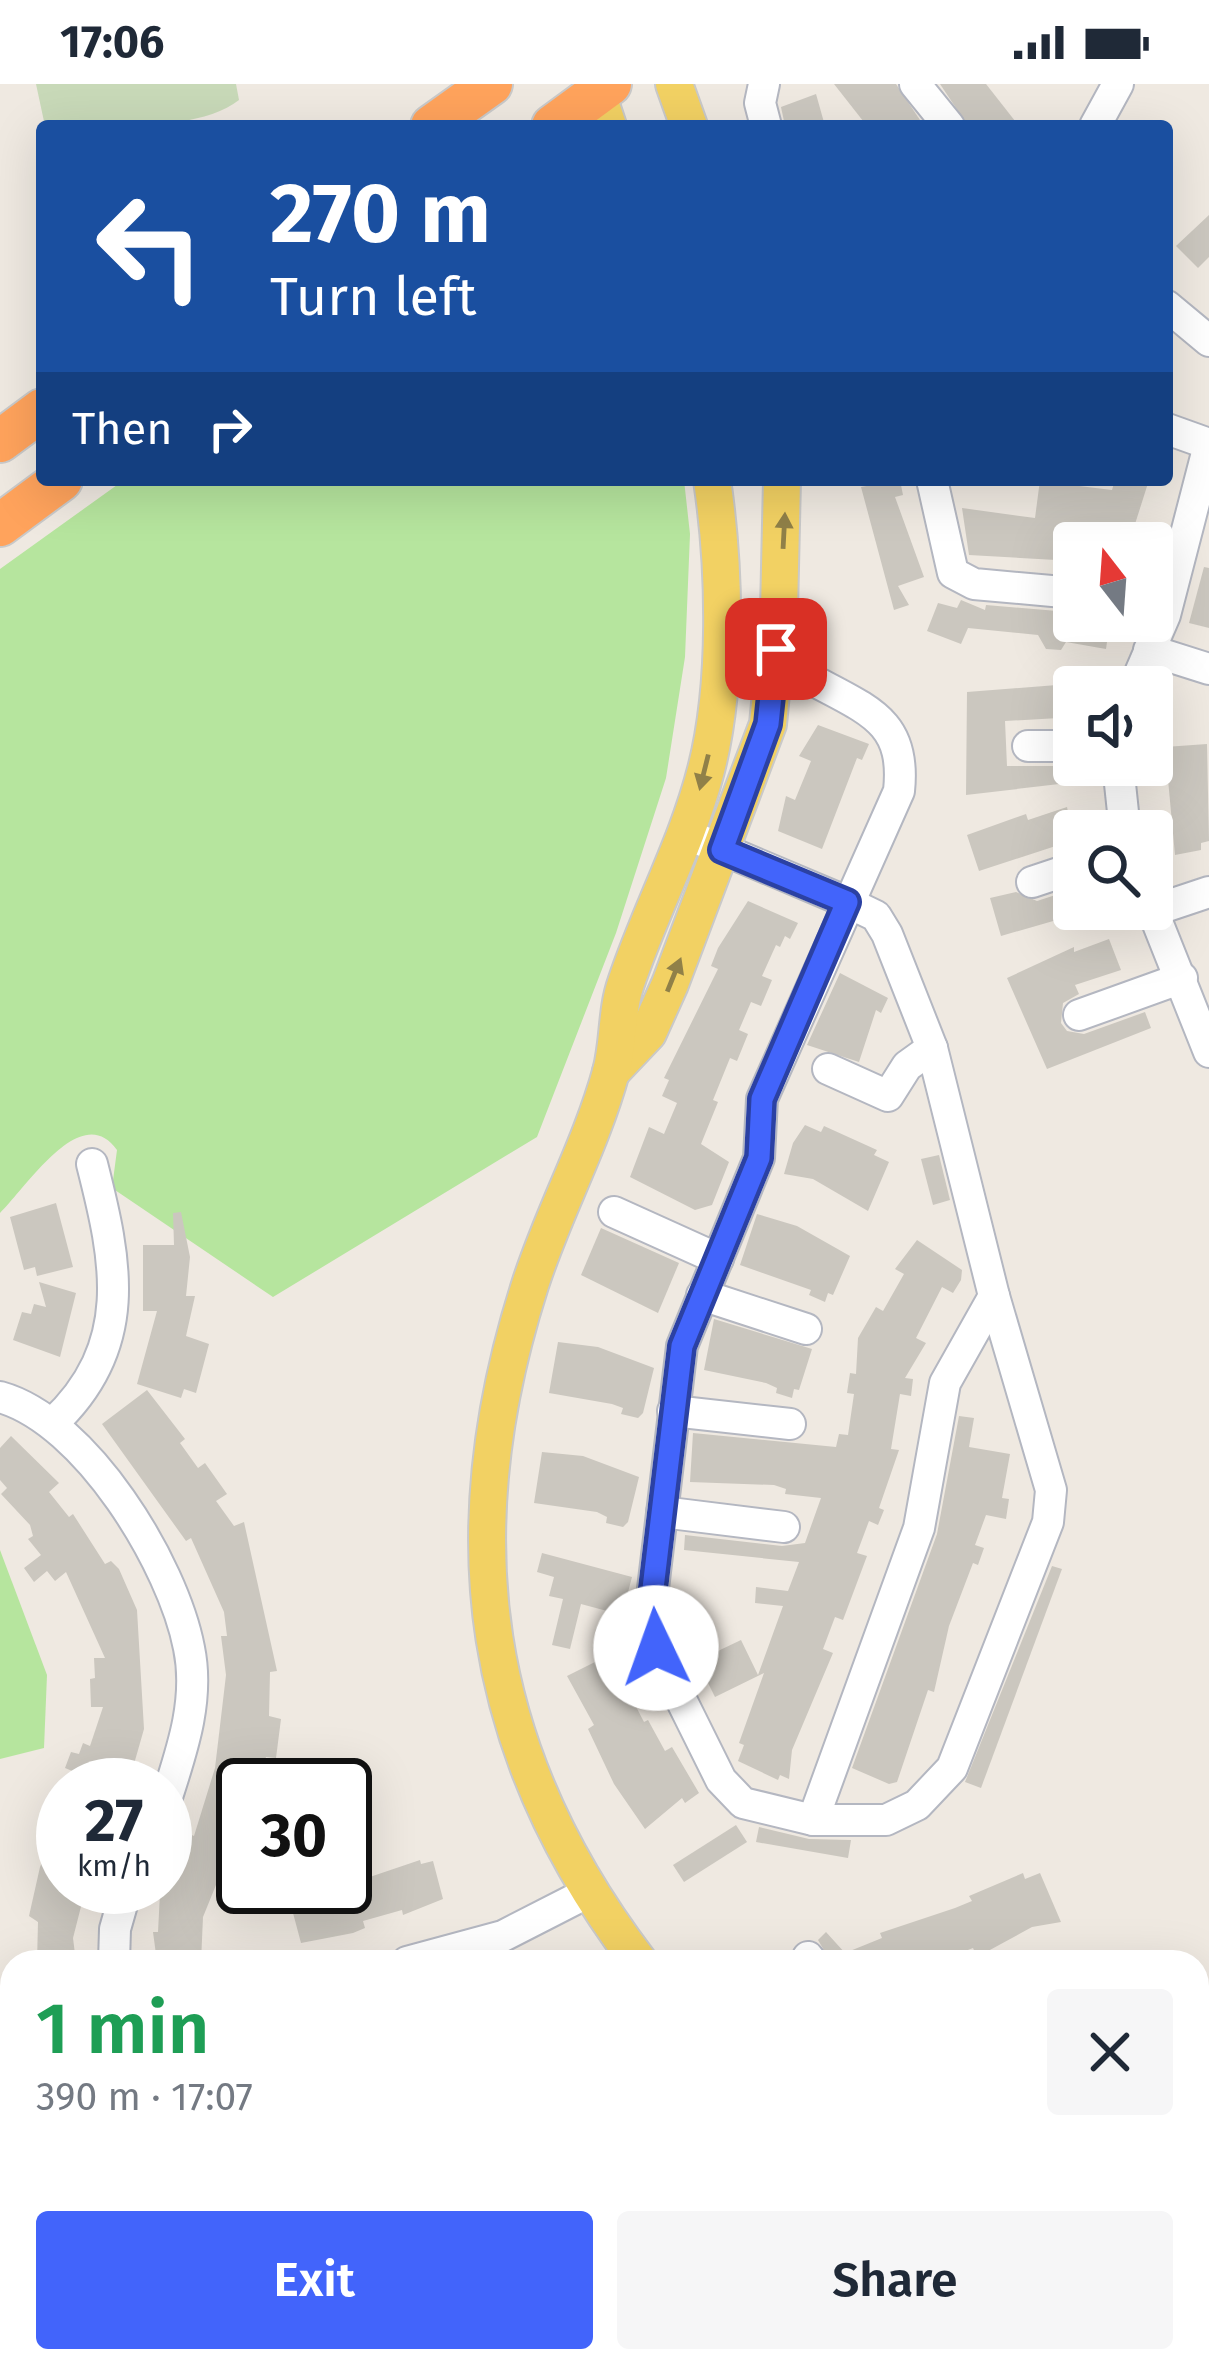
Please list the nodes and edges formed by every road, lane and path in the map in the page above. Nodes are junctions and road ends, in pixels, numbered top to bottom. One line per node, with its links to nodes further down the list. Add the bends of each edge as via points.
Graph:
1 (491, 84): 7 (highway)
2 (674, 84): 9 (main road)
3 (764, 84): 10 (street)
4 (915, 84): 11 (street)
5 (1118, 84): 12 (street)
6 (602, 97): 8 (highway)
7 (440, 120)
8 (563, 120)
9 (687, 120)
10 (764, 120)
11 (944, 120)
12 (1098, 120)
13 (1173, 311): 14 (street)
14 (1209, 341)
15 (36, 414): 17 (highway)
16 (1173, 431): 18 (street)
17 (0, 440)
18 (1209, 444): 24 (street)
19 (53, 486): 23 (highway)
20 (712, 486): 33 (main road, one-way to 33, via 721,611 714,708)
21 (782, 486): 34 (main road, one-way to 21, via 768,724)
22 (933, 486): 25 (street, via 953,573 974,584)
23 (0, 525)
24 (1173, 564)
25 (1053, 591)
26 (1151, 642): 27 (street)
27 (1149, 650): 28 (street); 29 (street)
28 (1143, 666)
29 (1209, 669)
30 (820, 684): 38 (street, via 865,707 895,736 902,760 899,791)
31 (1028, 746): 32 (street)
32 (1053, 746)
33 (686, 834): 34 (street); 46 (main road, via 624,987)
34 (722, 850): 38 (street); 46 (main road, one-way to 34, via 648,1033)
35 (1053, 875): 36 (street)
36 (1032, 882)
37 (1209, 892): 39 (street)
38 (847, 902): 43 (street, via 876,916 887,934); 49 (street, via 762,1099 759,1158)
39 (1173, 903)
40 (1161, 930): 41 (street)
41 (1182, 978): 42 (street); 44 (street)
42 (1079, 1015)
43 (932, 1048): 45 (street, via 907,1066 888,1096); 51 (street)
44 (1209, 1052)
45 (828, 1069)
46 (611, 1072): 61 (main road, via 531,1281 498,1394 484,1559 515,1731)
47 (92, 1164): 55 (street, via 115,1252 115,1311 93,1375)
48 (614, 1212): 49 (street)
49 (718, 1258): 50 (street)
50 (702, 1295): 52 (street); 54 (street, via 682,1346)
51 (994, 1296): 60 (street, via 945,1384 919,1528); 60 (street, via 1051,1490 1048,1522 952,1768 917,1805 886,1820)
52 (806, 1328)
53 (0, 1397): 55 (street)
54 (673, 1411): 56 (street); 57 (street)
55 (53, 1424): 59 (street, via 80,1448 158,1559 189,1648)
56 (790, 1424)
57 (662, 1512): 58 (street); 60 (street, via 649,1622 668,1676 721,1780 743,1803)
58 (784, 1527)
59 (179, 1758)
60 (813, 1820)
61 (587, 1893): 64 (street, via 503,1936); 65 (main road)
62 (119, 1914): 63 (street)
63 (114, 1950)
64 (451, 1950)
65 (630, 1950)

